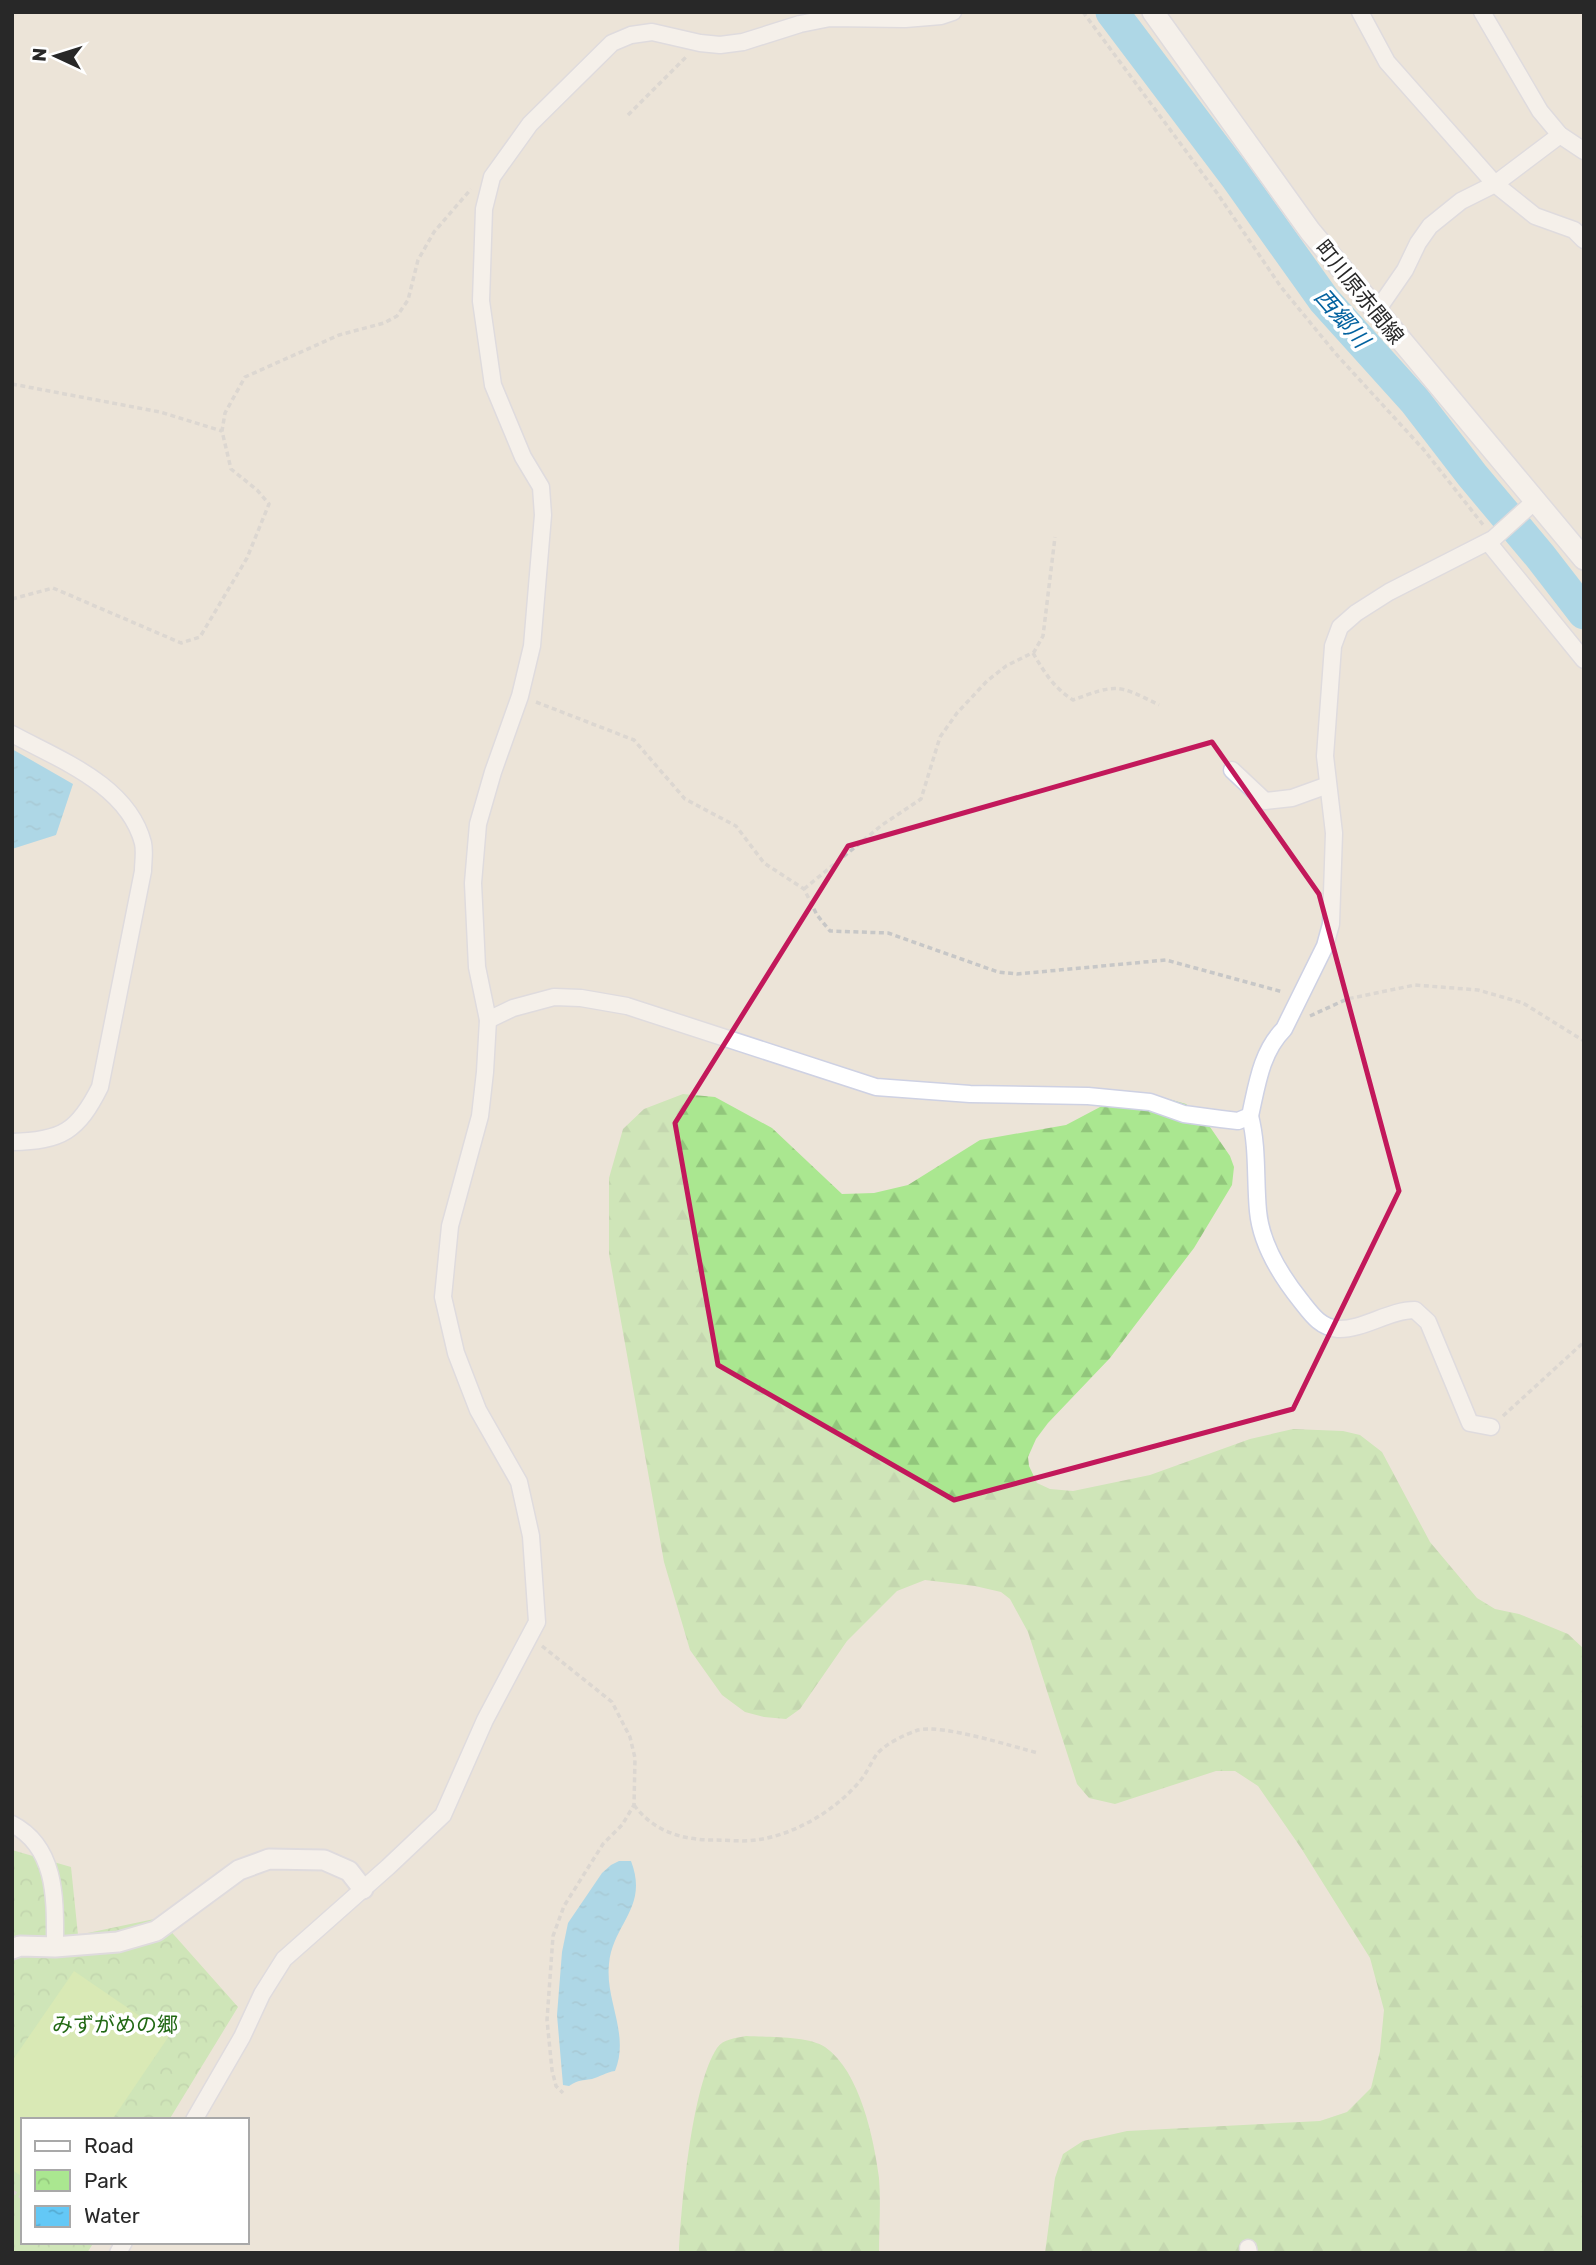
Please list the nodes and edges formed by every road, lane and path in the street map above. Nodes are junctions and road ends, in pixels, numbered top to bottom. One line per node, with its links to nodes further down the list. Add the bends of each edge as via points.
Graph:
1 (953, 12): 6 (street, via 905,19 830,18 743,42)
2 (1083, 12): 18 (path, via 1281,287 1424,450 1474,512)
3 (1153, 12): 13 (main road, 町川原赤間線, via 1310,230)
4 (1360, 12): 11 (street, via 1387,62)
5 (1482, 12): 8 (street, via 1539,111)
6 (699, 43): 7 (path); 10 (street, via 652,32 612,43 530,124)
7 (628, 115)
8 (1560, 135): 9 (street); 11 (street)
9 (1584, 151)
10 (492, 177): 15 (path, via 469,191 434,232 418,260 408,300 397,316 339,335 245,377 225,412); 23 (street, via 484,209 481,301 493,385 523,457 541,487 543,515 532,646)
11 (1495, 184): 12 (street, via 1535,216 1574,230); 13 (street, via 1461,201 1430,226)
12 (1584, 240)
13 (1376, 312): 16 (main road, 町川原赤間線)
14 (12, 384): 15 (path, via 160,412)
15 (222, 431): 20 (path, via 231,469 269,504 247,558 200,637 181,643 53,588)
16 (1529, 507): 18 (street); 19 (main road, 町川原赤間線)
17 (1055, 537): 21 (path, via 1043,636)
18 (1491, 541): 22 (street); 27 (street, via 1389,592 1340,627 1332,659 1325,756)
19 (1584, 559)
20 (12, 599)
21 (1033, 653): 24 (path, via 1059,691 1073,700 1125,688); 28 (path, via 987,681 957,713 940,737 922,799 881,825)
22 (1584, 660)
23 (520, 696): 28 (path, via 634,740 685,799 736,826 765,863); 30 (street, via 477,836 473,883 477,967)
24 (1159, 705)
25 (12, 734): 34 (street, via 87,774 115,796 136,823 144,846 143,871 100,1087 88,1112 61,1136)
26 (1232, 770): 27 (street, via 1265,801 1292,798)
27 (1328, 785): 29 (street, via 1334,834 1331,924 1325,946)
28 (804, 889): 29 (path, via 830,931 888,933 998,972 1166,960)
29 (1298, 997): 31 (street)
30 (488, 1020): 33 (street, via 554,997 581,998 627,1006 876,1087 1088,1096 1150,1102 1184,1114 1221,1119 1238,1121); 37 (street, via 480,1116 450,1226 443,1297 456,1353 478,1410 519,1482 531,1536 537,1622)
31 (1284, 1029): 32 (path, via 1347,999 1415,985 1478,990 1523,1003); 33 (street, via 1264,1060)
32 (1584, 1041)
33 (1250, 1116): 36 (street, via 1258,1214 1283,1279 1323,1326 1340,1329 1400,1310 1415,1310 1428,1322 1470,1423)
34 (12, 1142)
35 (1584, 1342): 36 (path)
36 (1491, 1427)
37 (527, 1641): 39 (path, via 542,1646 612,1702 631,1737); 41 (street, via 443,1815)
38 (1038, 1753): 39 (path, via 954,1731 920,1730 878,1752 861,1780 815,1818 799,1828 755,1840 678,1836 652,1825)
39 (634, 1805): 44 (path, via 570,1896 553,1936 547,2020 552,2070)
40 (12, 1824): 42 (street, via 32,1839 49,1868 54,1884)
41 (363, 1889): 42 (street, via 349,1871 324,1860 270,1859 239,1870 156,1931 118,1942); 45 (street, via 284,1959)
42 (55, 1947): 43 (street)
43 (12, 1949)
44 (562, 2093)
45 (195, 2118)

